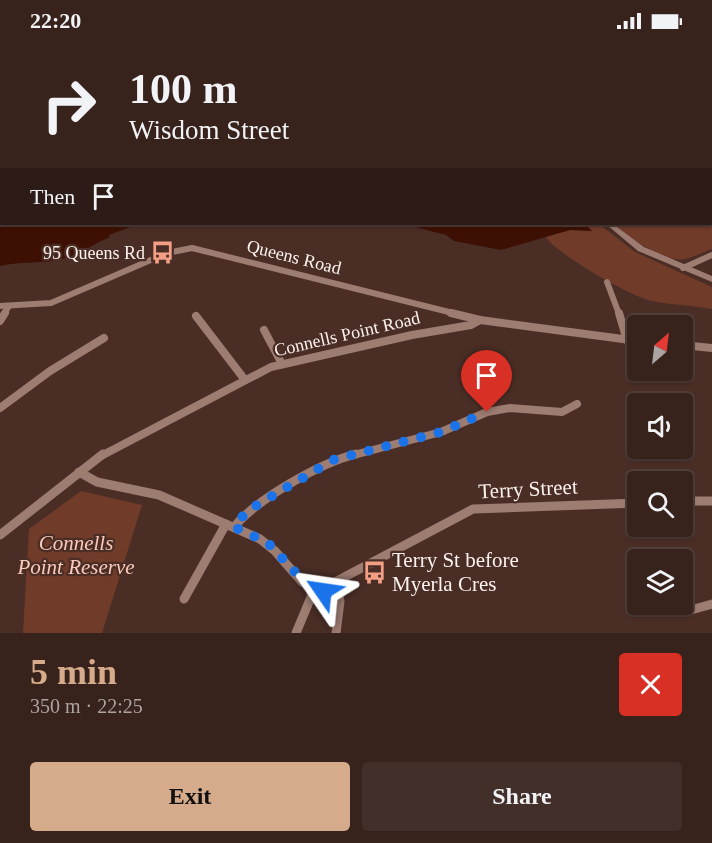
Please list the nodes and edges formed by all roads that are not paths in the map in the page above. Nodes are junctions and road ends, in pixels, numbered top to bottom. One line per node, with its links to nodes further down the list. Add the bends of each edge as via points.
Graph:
1 (610, 225): 3 (street, via 641,249)
2 (712, 255): 3 (street)
3 (683, 268): 4 (street)
4 (712, 279)
5 (607, 282): 13 (street)
6 (0, 306): 7 (street, Queens Road)
7 (9, 306): 9 (street, Queens Road, via 51,303 167,253 192,248); 10 (street)
8 (196, 316): 17 (street)
9 (480, 320): 13 (street, Connells Point Road); 16 (street, Connells Point Road, via 474,325)
10 (0, 321)
11 (264, 330): 16 (street)
12 (104, 339): 19 (street, via 50,371)
13 (627, 340)
14 (693, 346): 15 (street)
15 (712, 348)
16 (282, 364): 17 (street, Connells Point Road)
17 (245, 380): 20 (street, Connells Point Road, via 115,446)
18 (577, 404): 24 (street, via 562,412 510,408 487,412 441,432 333,460 247,511)
19 (0, 408)
20 (79, 472): 24 (street, via 97,482 159,495); 25 (street, Connells Point Road)
21 (693, 501): 22 (street)
22 (712, 501)
23 (627, 502): 26 (street, Terry Street, via 473,509)
24 (230, 526): 27 (street, via 273,547); 28 (street, via 190,583)
25 (0, 535)
26 (336, 584): 27 (street, Terry Street, via 323,591); 32 (street, via 340,601)
27 (314, 590): 31 (street)
28 (184, 599)
29 (712, 604): 30 (street)
30 (693, 609)
31 (296, 633)
32 (336, 633)

